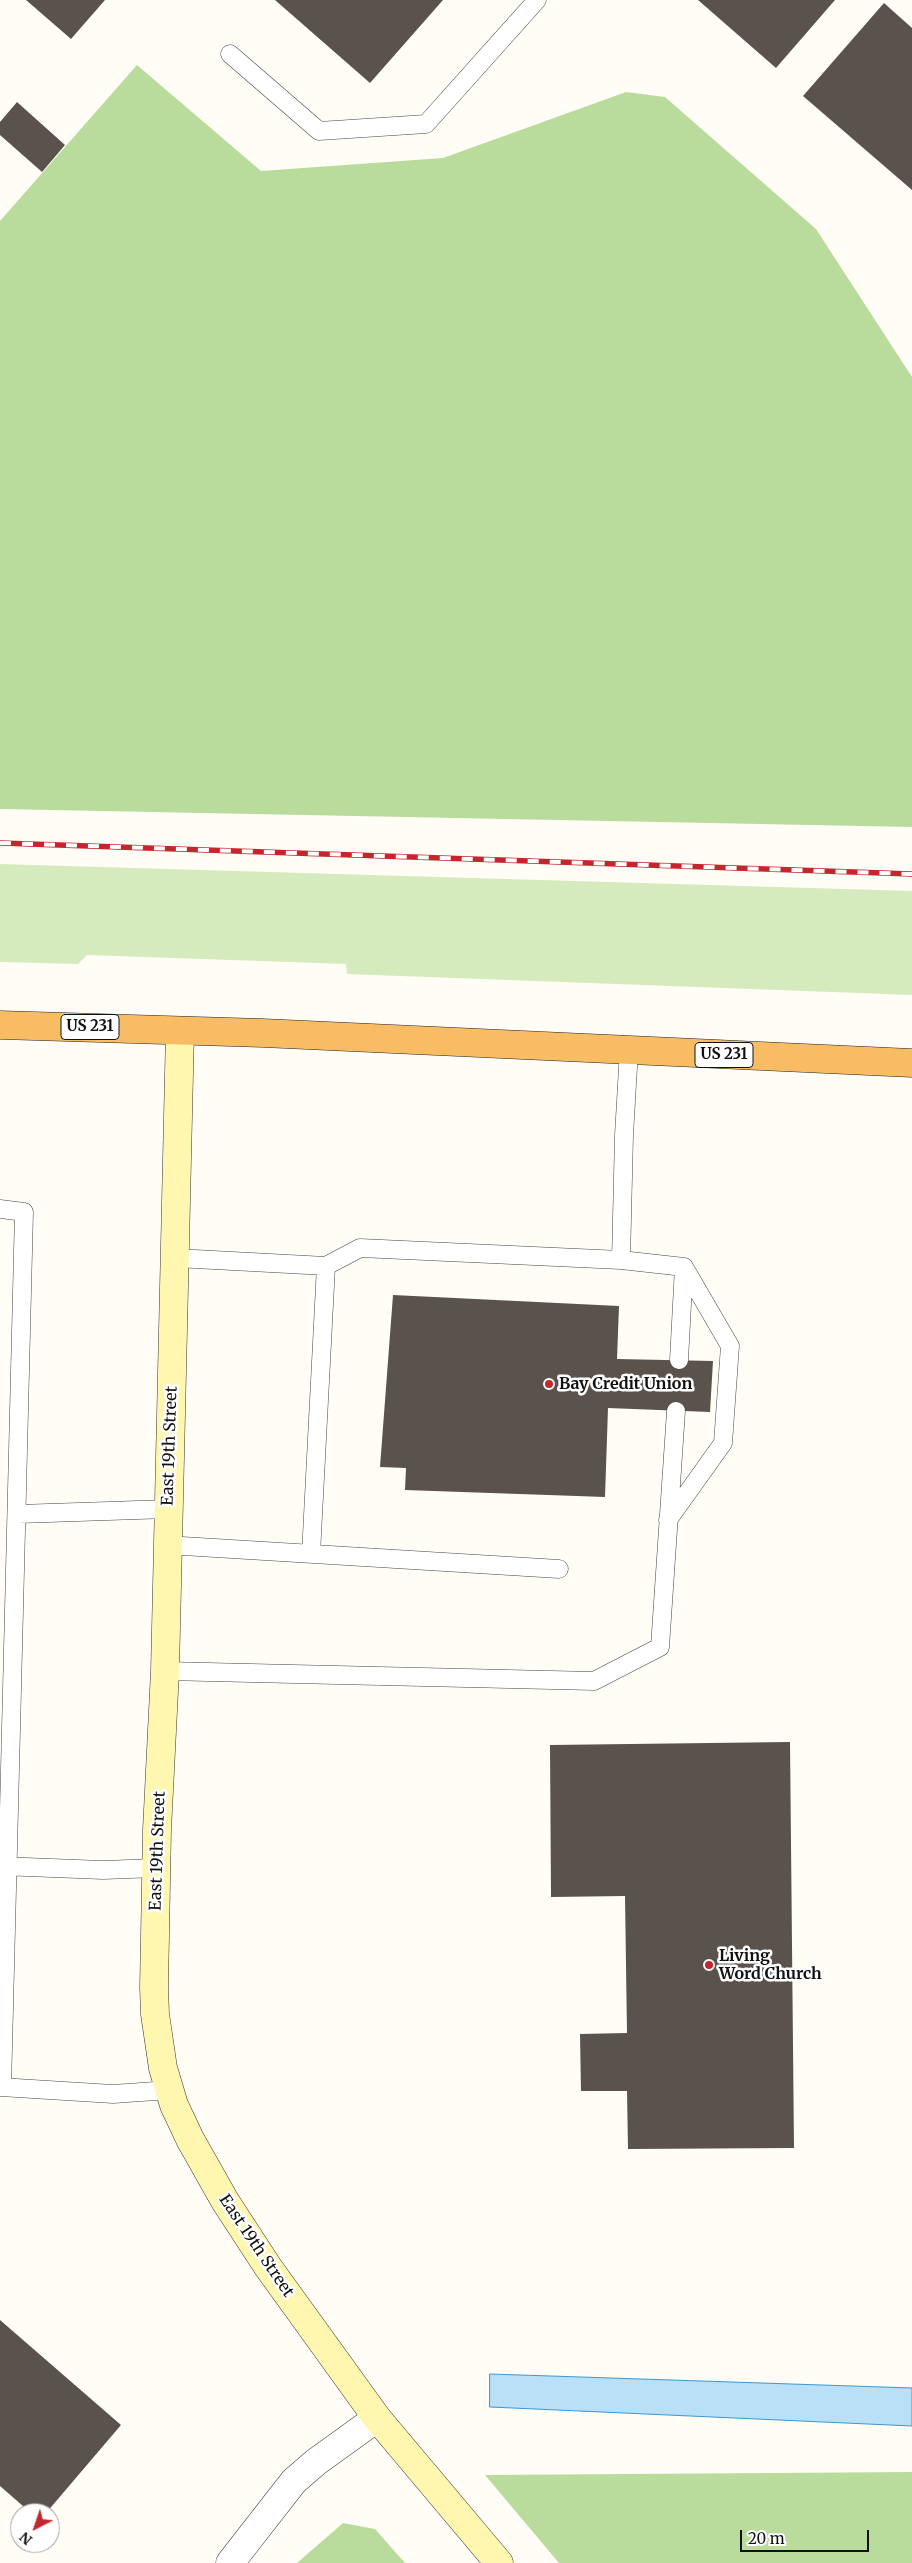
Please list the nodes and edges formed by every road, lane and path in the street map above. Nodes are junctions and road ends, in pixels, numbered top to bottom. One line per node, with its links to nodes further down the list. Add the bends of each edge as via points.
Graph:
1 (537, 0): 2 (lane, via 426,124 318,131)
2 (230, 54)
3 (0, 1025): 4 (highway, US 231)
4 (180, 1031): 5 (highway, US 231); 8 (main road, East 19th Street)
5 (629, 1050): 6 (highway, US 231); 9 (lane)
6 (912, 1063)
7 (0, 1209): 15 (lane, via 24,1212)
8 (176, 1258): 10 (lane); 14 (main road, East 19th Street)
9 (621, 1260): 10 (lane, via 360,1248); 11 (lane)
10 (326, 1266): 18 (lane)
11 (684, 1267): 12 (lane); 16 (lane, via 730,1346 723,1443)
12 (679, 1360)
13 (676, 1411): 16 (lane)
14 (168, 1509): 15 (lane); 17 (main road, East 19th Street)
15 (18, 1514): 21 (lane)
16 (668, 1521): 20 (lane, via 660,1647 594,1681)
17 (166, 1546): 18 (lane); 20 (main road, East 19th Street)
18 (311, 1554): 19 (lane)
19 (559, 1570)
20 (165, 1671): 22 (main road, East 19th Street)
21 (4, 1866): 22 (lane, via 103,1870); 23 (lane)
22 (157, 1868): 24 (main road, East 19th Street, via 154,2003 160,2054)
23 (1, 2087): 24 (lane, via 113,2094)
24 (170, 2090): 25 (main road, East 19th Street, via 190,2139 235,2217)
25 (377, 2418): 26 (street, via 294,2481); 27 (main road, East 19th Street)
26 (230, 2563)
27 (499, 2563)

